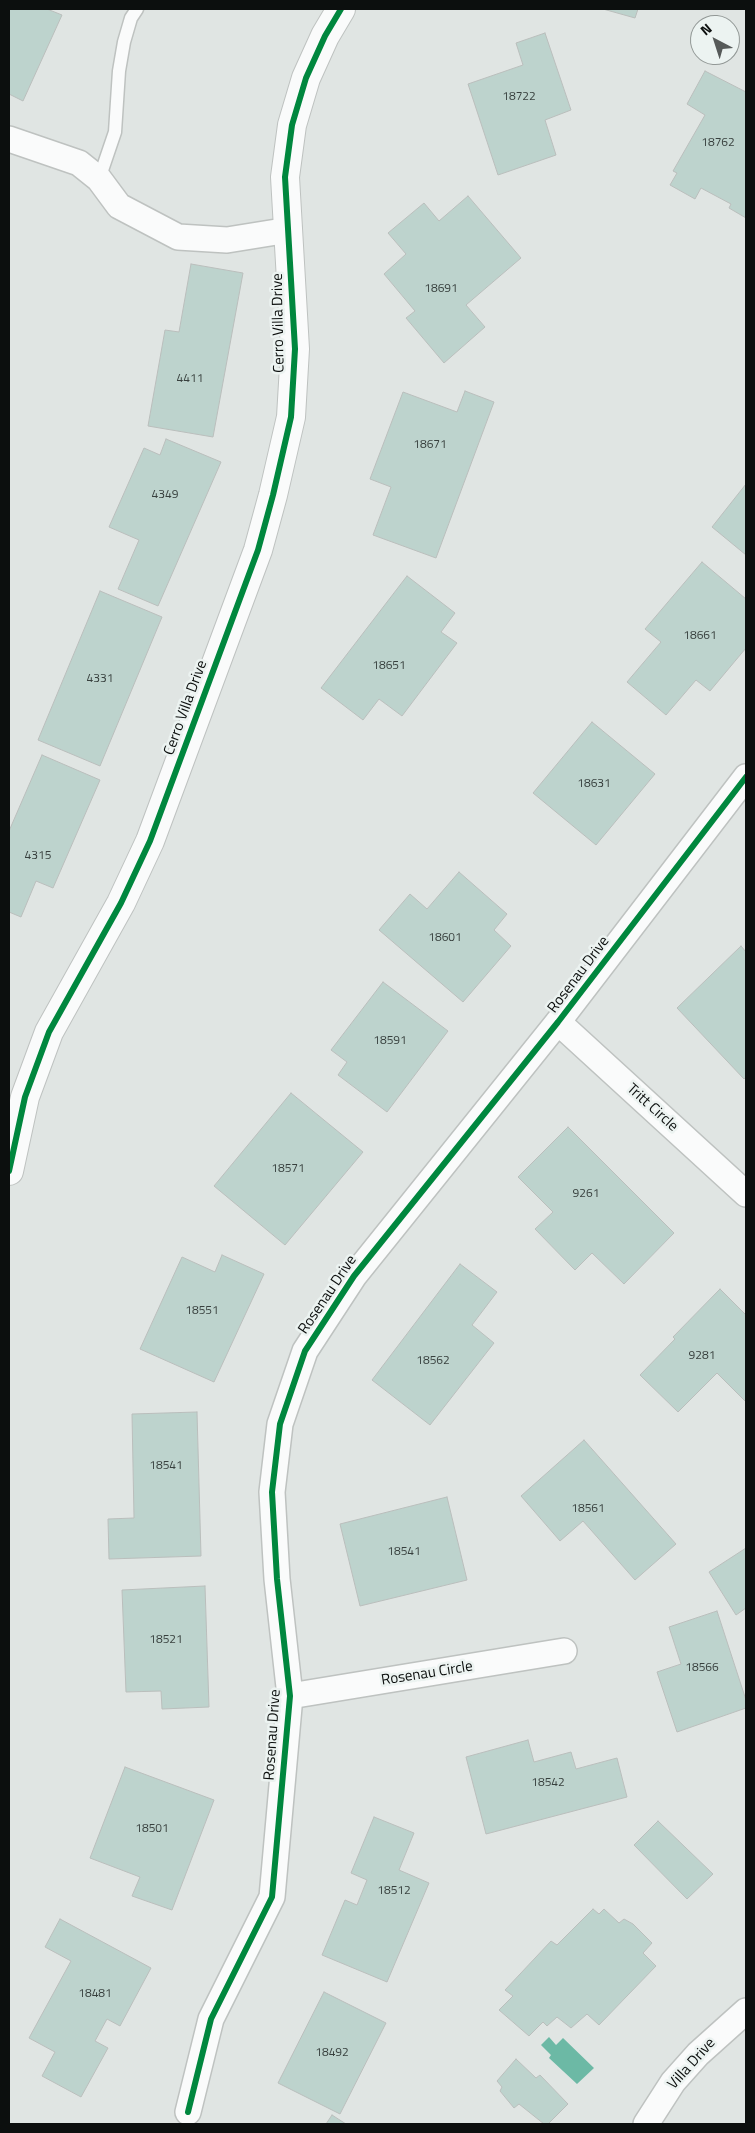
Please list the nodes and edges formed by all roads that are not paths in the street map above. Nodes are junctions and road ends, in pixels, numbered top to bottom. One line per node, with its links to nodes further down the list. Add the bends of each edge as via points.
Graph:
1 (137, 9): 4 (lane, via 124,42 115,132)
2 (340, 9): 5 (street, Cerro Villa Drive, via 306,78 292,125 285,177)
3 (9, 139): 4 (street, via 79,163)
4 (99, 179): 5 (street, via 119,206 178,238 227,240)
5 (289, 230): 8 (street, Cerro Villa Drive, via 295,349 291,417 258,550 150,841 121,903 49,1032 25,1097)
6 (746, 777): 7 (street, Rosenau Drive)
7 (558, 1022): 9 (street, Tritt Circle); 11 (street, Rosenau Drive, via 354,1276 305,1351 280,1424 272,1492 277,1579)
8 (9, 1171)
9 (746, 1194)
10 (564, 1652): 11 (street, Rosenau Circle)
11 (290, 1696): 13 (street, Rosenau Drive, via 272,1897 211,2019)
12 (746, 2010): 14 (street, Villa Drive, via 673,2082)
13 (188, 2112)
14 (646, 2124)

